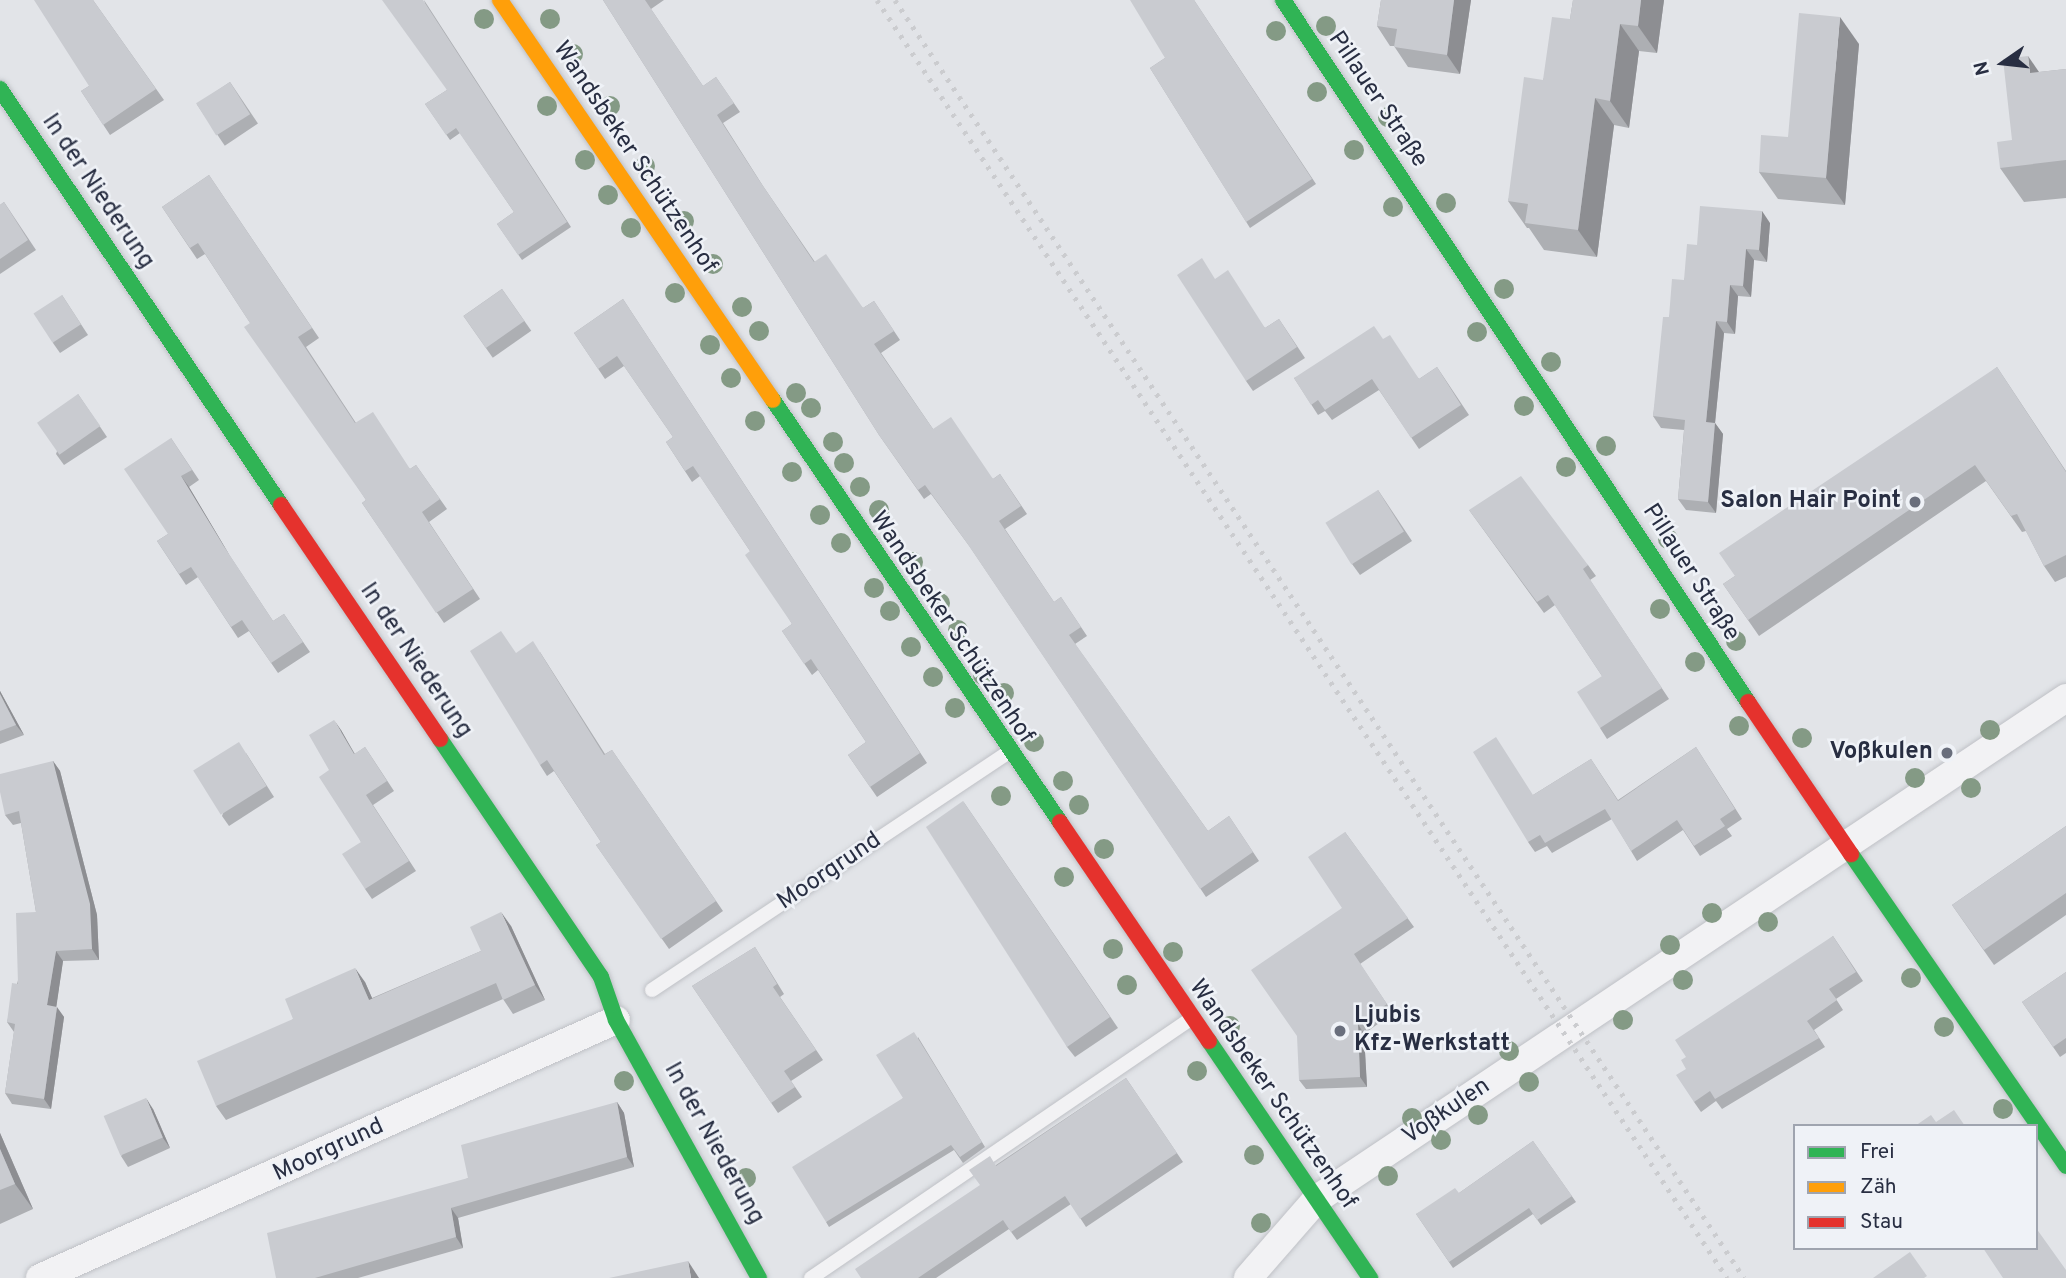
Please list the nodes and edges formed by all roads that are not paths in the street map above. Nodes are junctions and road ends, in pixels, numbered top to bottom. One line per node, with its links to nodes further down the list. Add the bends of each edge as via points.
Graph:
1 (500, 0): 5 (street, Wandsbeker Schützenhof)
2 (1283, 0): 6 (street, Pillauer Straße)
3 (0, 89): 9 (street, In der Niederung, via 601,977)
4 (2066, 698): 6 (street, Voßkulen)
5 (1008, 753): 7 (lane, Moorgrund); 8 (street, Wandsbeker Schützenhof)
6 (1843, 845): 10 (street, Pillauer Straße); 13 (street, Voßkulen)
7 (652, 990)
8 (1191, 1019): 13 (street, Wandsbeker Schützenhof); 16 (lane)
9 (616, 1020): 14 (street, Moorgrund); 15 (street, In der Niederung)
10 (2037, 1124)
11 (2038, 1126): 12 (street, Pillauer Straße)
12 (2066, 1166)
13 (1317, 1199): 17 (street, Voßkulen); 18 (street, Wandsbeker Schützenhof)
14 (40, 1278)
15 (759, 1278)
16 (811, 1278)
17 (1248, 1278)
18 (1370, 1278)

